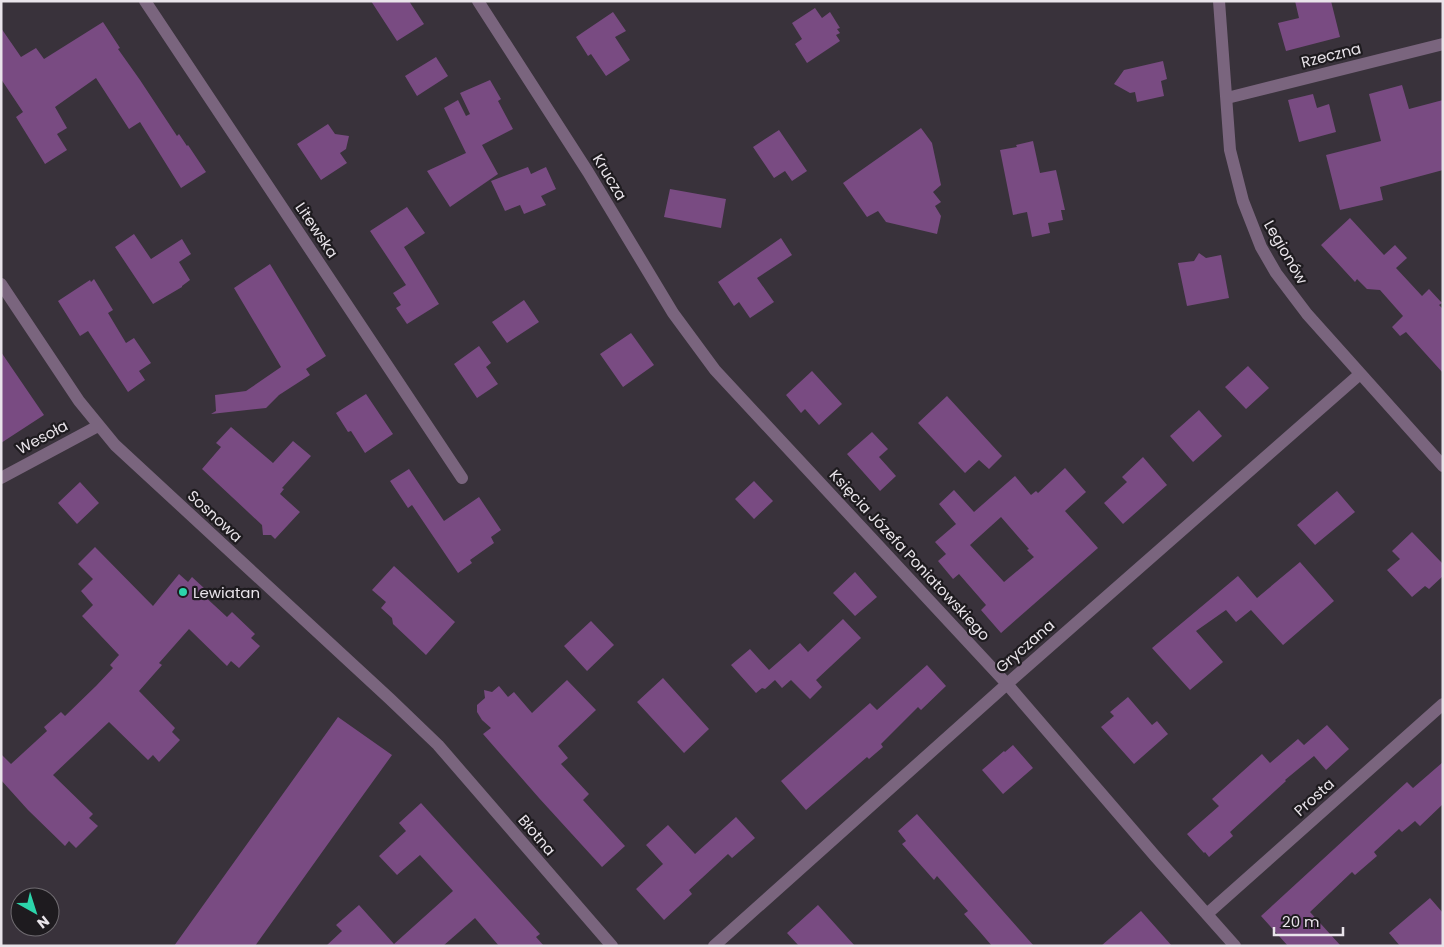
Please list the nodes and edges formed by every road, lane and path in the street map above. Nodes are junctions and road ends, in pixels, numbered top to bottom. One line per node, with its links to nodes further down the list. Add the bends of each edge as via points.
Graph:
1 (145, 1): 12 (street, Litewska)
2 (478, 1): 7 (street, Krucza, via 588,172 673,313)
3 (1219, 1): 5 (street, Legionów)
4 (1443, 44): 5 (street, Rzeczna)
5 (1227, 98): 8 (street, Legionów, via 1230,150 1242,201 1261,247 1307,314)
6 (1, 284): 9 (street, Sosnowa)
7 (715, 370): 13 (street, Księcia Józefa Poniatowskiego)
8 (1360, 374): 10 (street, Legionów); 13 (street, Gryczana)
9 (98, 426): 11 (street, Wesoła); 15 (street, Sosnowa)
10 (1443, 466)
11 (1, 478)
12 (462, 478)
13 (1007, 684): 16 (street, Księcia Józefa Poniatowskiego); 18 (street, Gryczana)
14 (1443, 704): 16 (street, Prosta)
15 (438, 745): 17 (street, Błotna)
16 (1207, 914): 19 (street, Księcia Józefa Poniatowskiego)
17 (612, 946)
18 (714, 946)
19 (1235, 946)

